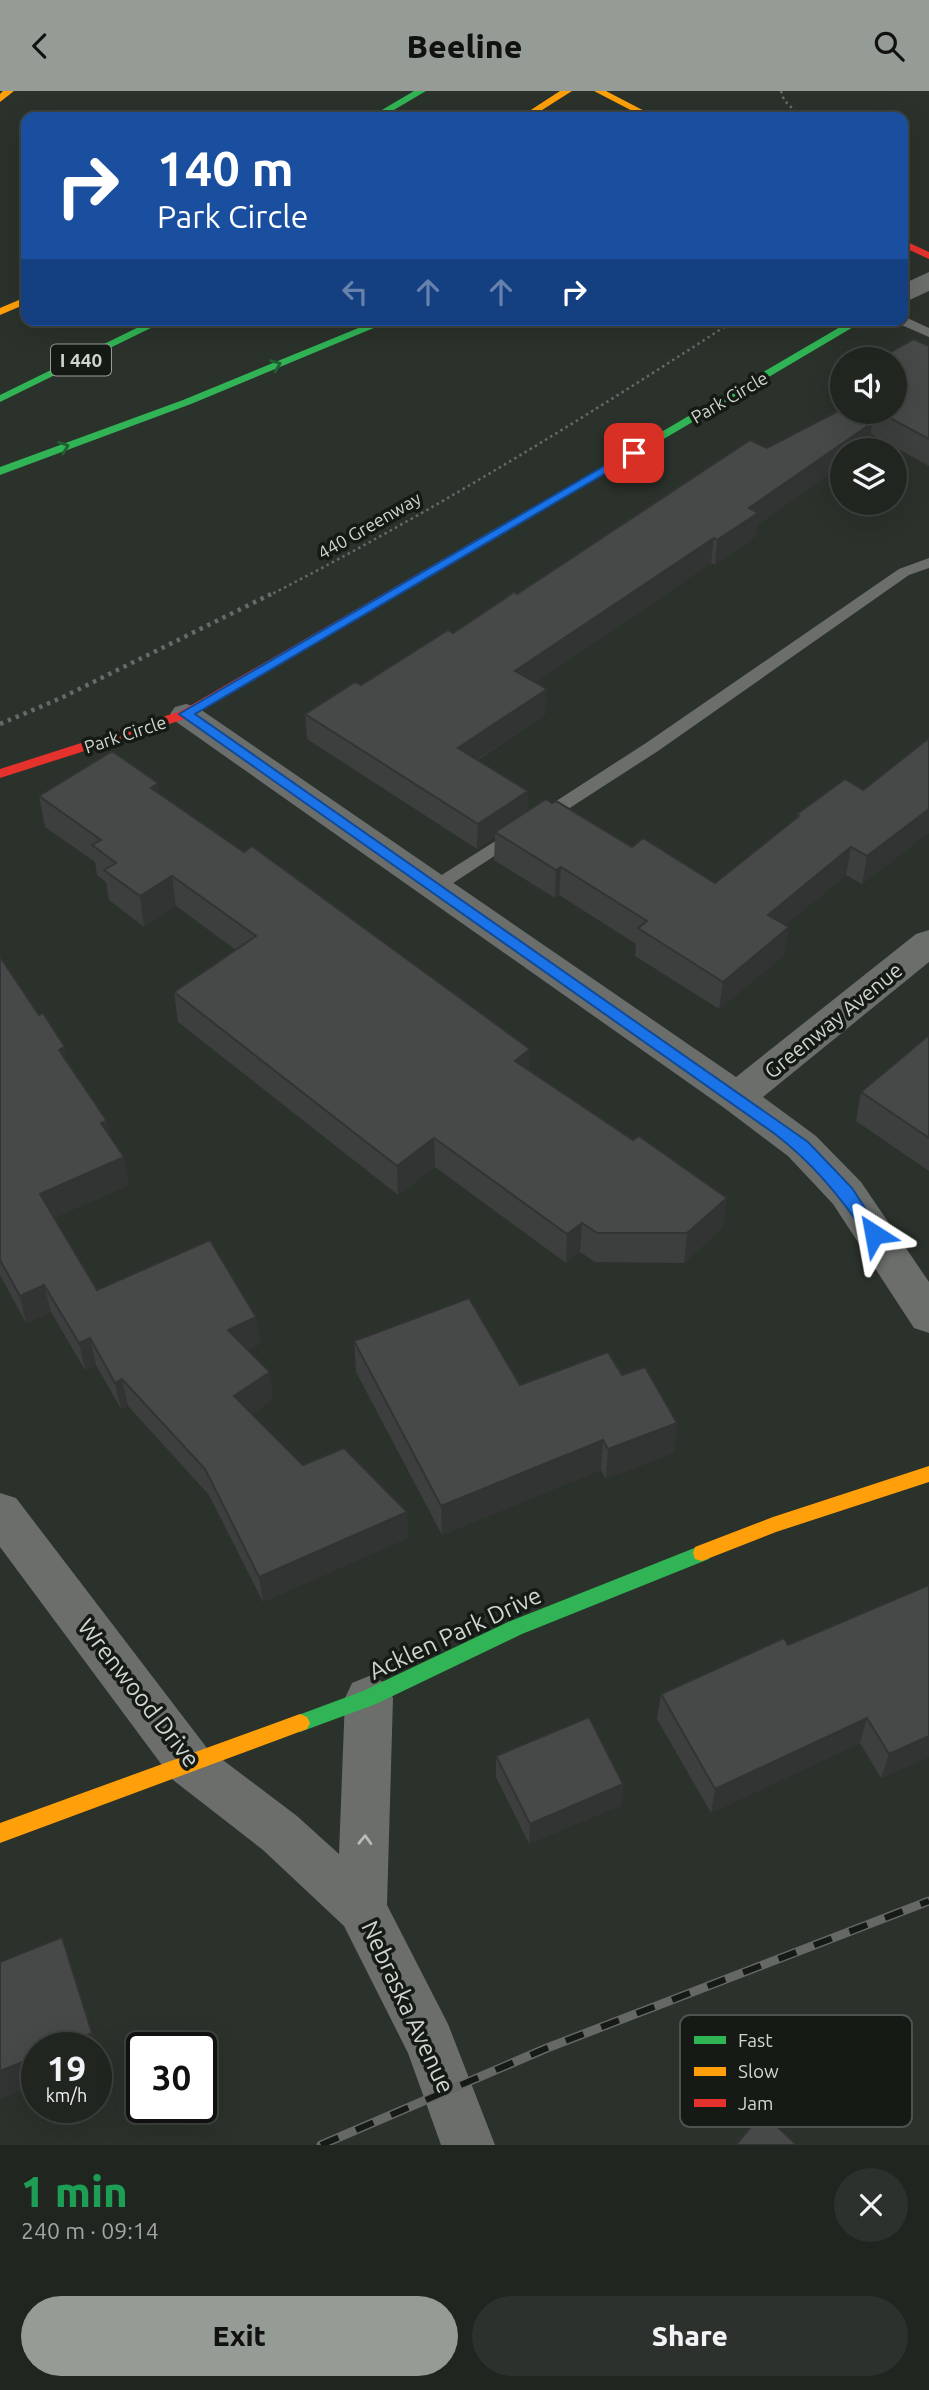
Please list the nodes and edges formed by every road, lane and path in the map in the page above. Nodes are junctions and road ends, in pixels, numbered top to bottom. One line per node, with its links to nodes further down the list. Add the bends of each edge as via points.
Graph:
1 (9, 91): 6 (main road)
2 (421, 91): 7 (main road)
3 (567, 91): 8 (main road)
4 (599, 91): 9 (main road)
5 (781, 91): 10 (path, via 783,100)
6 (0, 99)
7 (384, 112)
8 (533, 112)
9 (641, 112)
10 (796, 112)
11 (908, 246): 12 (main road)
12 (929, 256)
13 (929, 280): 14 (street)
14 (908, 292)
15 (21, 302): 16 (main road)
16 (0, 312)
17 (908, 323): 22 (lane)
18 (150, 326): 23 (main road, I 440)
19 (373, 326): 24 (main road, one-way to 19)
20 (725, 326): 27 (path, 440 Greenway, via 502,465 299,581)
21 (850, 326): 26 (main road, Park Circle)
22 (929, 333)
23 (0, 399)
24 (0, 471)
25 (929, 563): 29 (lane, via 905,572 652,747)
26 (186, 714): 28 (main road, Park Circle); 29 (street)
27 (0, 724)
28 (0, 774)
29 (435, 887): 31 (street)
30 (929, 943): 31 (street, Greenway Avenue)
31 (737, 1097): 32 (street, via 802,1146 847,1193)
32 (929, 1316)
33 (929, 1473): 35 (main road, Acklen Park Drive, via 773,1525 528,1623)
34 (0, 1512): 36 (street, Wrenwood Drive)
35 (369, 1698): 36 (main road, Acklen Park Drive); 38 (street, one-way to 35)
36 (190, 1764): 37 (main road, Acklen Park Drive); 38 (street, Wrenwood Drive, via 280,1833)
37 (0, 1833)
38 (362, 1908): 39 (street, Nebraska Avenue, via 430,2042)
39 (468, 2145)

